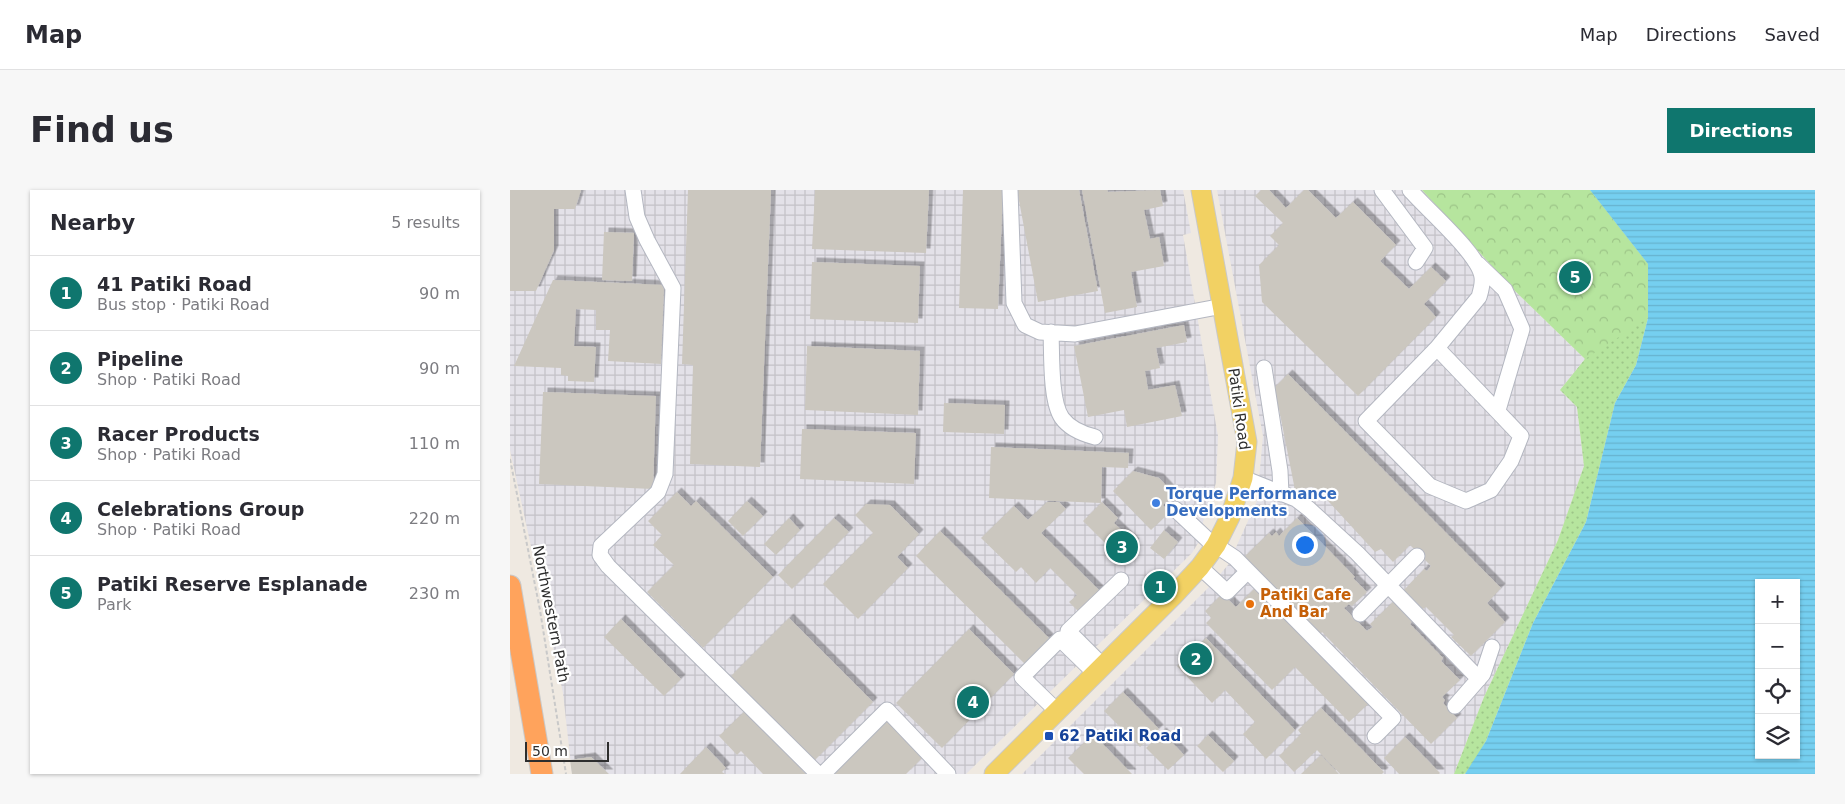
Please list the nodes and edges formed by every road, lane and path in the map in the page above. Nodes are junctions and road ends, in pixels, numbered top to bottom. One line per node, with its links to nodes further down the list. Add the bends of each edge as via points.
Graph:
1 (633, 190): 34 (lane, via 637,217 673,288 664,474 658,492 602,546 600,556)
2 (1010, 190): 9 (lane, via 1014,303 1025,325 1040,332)
3 (1201, 190): 8 (main road, Patiki Road)
4 (1382, 190): 7 (lane, via 1424,248)
5 (1410, 190): 6 (lane)
6 (1476, 261): 10 (lane, via 1482,277 1479,297); 12 (lane, via 1505,290 1522,329)
7 (1416, 262)
8 (1223, 306): 9 (lane, via 1075,334); 15 (main road, Patiki Road, via 1247,442)
9 (1051, 332): 13 (lane, via 1053,386 1061,417 1080,433)
10 (1437, 348): 12 (lane); 12 (lane, via 1366,422 1430,486 1466,501 1491,490 1511,461 1521,436)
11 (1264, 368): 16 (lane)
12 (1498, 410)
13 (1095, 437)
14 (510, 459): 33 (path, Northwestern Path, via 541,619)
15 (1243, 478): 16 (lane); 18 (main road, Patiki Road, via 1230,517)
16 (1281, 494): 23 (lane, via 1296,499 1309,509)
17 (1176, 509): 18 (lane)
18 (1216, 544): 20 (main road, Patiki Road); 21 (lane)
19 (1418, 556): 23 (lane)
20 (1200, 567): 21 (lane, via 1227,592); 27 (main road, Patiki Road)
21 (1248, 571): 31 (lane, via 1392,718)
22 (1121, 580): 27 (lane, via 1068,631)
23 (1389, 585): 25 (lane); 28 (lane)
24 (510, 586): 32 (highway)
25 (1360, 614)
26 (1492, 647): 28 (lane)
27 (1099, 670): 30 (main road, Patiki Road); 30 (lane, via 1060,639 1022,677)
28 (1479, 679): 29 (lane)
29 (1455, 706)
30 (1056, 711): 37 (main road, Patiki Road)
31 (1375, 736)
32 (542, 774)
33 (566, 774)
34 (818, 774)
35 (823, 774): 36 (lane, via 887,710)
36 (948, 774)
37 (994, 774)

